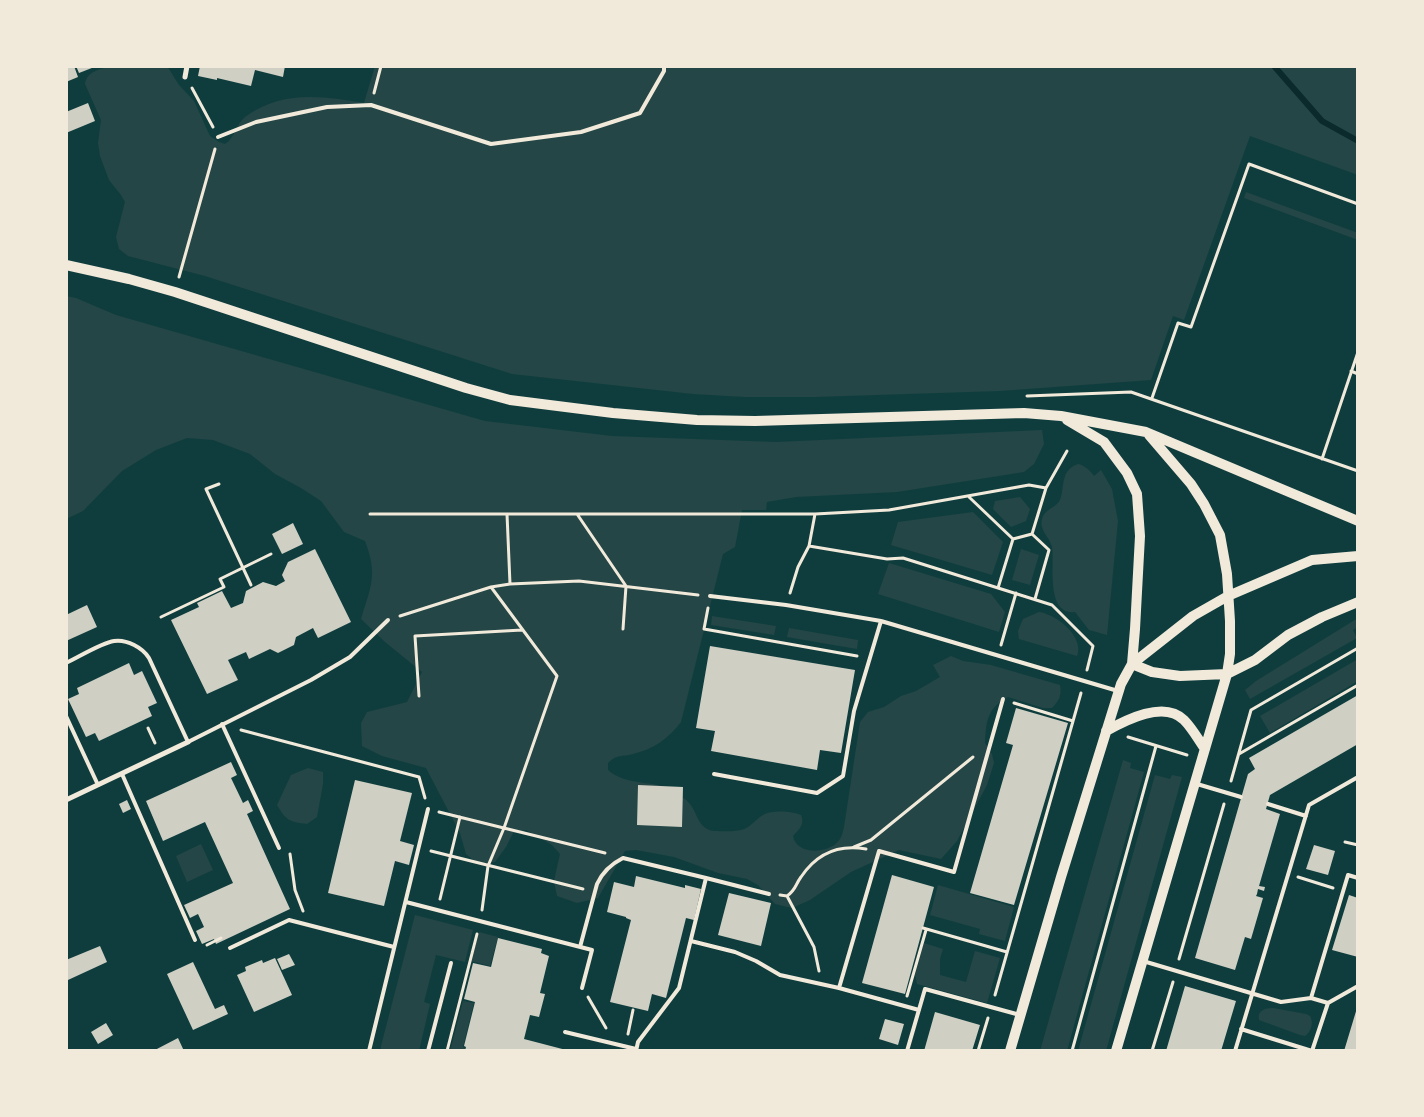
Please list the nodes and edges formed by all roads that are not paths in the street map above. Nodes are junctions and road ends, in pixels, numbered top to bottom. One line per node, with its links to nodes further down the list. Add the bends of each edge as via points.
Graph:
1 (188, 66): 3 (street)
2 (664, 66): 4 (lane, via 640,113 581,132 491,144 370,105 327,107 256,122)
3 (186, 77)
4 (218, 137)
5 (66, 265): 6 (main road, via 175,292 510,400 697,420 1024,413)
6 (1061, 416): 7 (main road); 16 (main road, via 1104,442 1137,494 1140,536)
7 (1146, 432): 8 (main road); 11 (main road, via 1191,484 1220,535)
8 (1358, 521)
9 (1358, 556): 11 (main road, via 1312,560)
10 (710, 596): 14 (lane)
11 (1228, 596): 16 (main road, via 1192,616); 17 (main road, via 1230,654)
12 (1358, 602): 17 (main road, via 1322,617 1288,636 1256,660)
13 (388, 620): 21 (lane, via 350,657)
14 (881, 621): 18 (lane); 26 (lane, via 854,711 843,776 817,793)
15 (66, 663): 23 (lane, via 115,641 129,643 141,650 149,658)
16 (1132, 664): 17 (main road, via 1152,672 1180,676); 18 (main road)
17 (1227, 674): 24 (main road)
18 (1118, 691): 22 (main road)
19 (1003, 699): 49 (lane, via 954,872 879,851)
20 (66, 716): 29 (lane)
21 (222, 724): 23 (lane); 35 (lane)
22 (1106, 731): 24 (main road, via 1142,714 1171,713 1182,718); 54 (main road)
23 (188, 742): 25 (street)
24 (1205, 749): 28 (main road)
25 (122, 774): 29 (street); 40 (lane)
26 (714, 774)
27 (1358, 777): 34 (lane, via 1309,804)
28 (1194, 784): 30 (lane); 45 (main road)
29 (98, 785): 31 (street)
30 (1241, 797)
31 (66, 800)
32 (1268, 804): 34 (lane)
33 (428, 809): 39 (lane)
34 (1306, 816): 50 (lane)
35 (278, 848)
36 (706, 878): 38 (lane); 41 (lane); 43 (lane, via 623,858 612,864 601,875 594,892)
37 (1358, 878): 51 (lane, via 1348,875)
38 (769, 894)
39 (406, 902): 42 (lane); 43 (lane)
40 (195, 940)
41 (691, 941): 49 (lane, via 735,952 780,975); 57 (lane, via 679,988 638,1042)
42 (394, 947): 44 (lane, via 289,920); 58 (lane)
43 (580, 947): 48 (lane, via 592,950)
44 (230, 948)
45 (1143, 961): 50 (lane); 62 (main road)
46 (451, 963): 59 (lane)
47 (1358, 986): 52 (lane)
48 (582, 988)
49 (839, 988): 53 (lane)
50 (1252, 994): 51 (lane, via 1281,1002); 55 (lane)
51 (1311, 998): 52 (lane)
52 (1328, 1003): 64 (lane)
53 (919, 1010): 54 (lane, via 925,989); 60 (lane)
54 (1020, 1015): 61 (main road)
55 (1242, 1029): 63 (lane); 64 (lane)
56 (565, 1032): 57 (lane)
57 (636, 1050)
58 (369, 1051)
59 (428, 1051)
60 (907, 1051)
61 (1010, 1051)
62 (1116, 1051)
63 (1235, 1051)
64 (1312, 1051)

